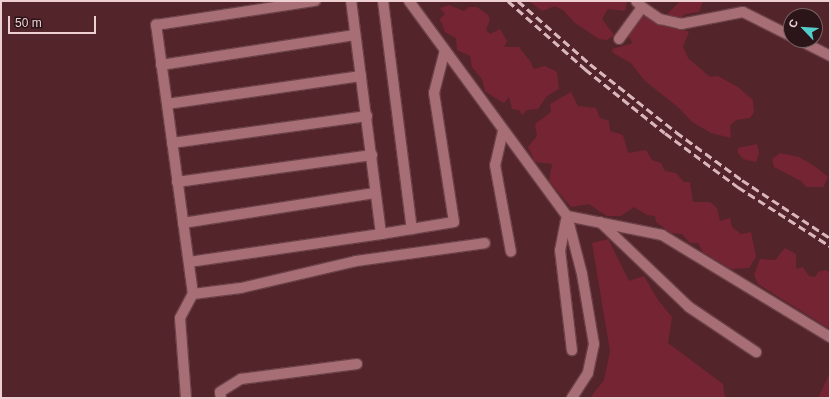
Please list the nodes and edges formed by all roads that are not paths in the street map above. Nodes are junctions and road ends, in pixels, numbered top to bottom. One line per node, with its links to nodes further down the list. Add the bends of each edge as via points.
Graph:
1 (315, 1): 12 (street, via 156,25)
2 (351, 1): 7 (street)
3 (383, 1): 24 (street)
4 (409, 1): 10 (street)
5 (639, 4): 6 (street, via 660,19 681,24 743,12); 8 (street)
6 (783, 32)
7 (355, 35): 12 (street); 13 (street)
8 (619, 39)
9 (814, 48): 11 (street)
10 (445, 50): 16 (street); 24 (street, via 434,93 454,222)
11 (830, 56)
12 (162, 65): 14 (street)
13 (361, 76): 14 (street); 15 (street)
14 (167, 104): 17 (street)
15 (367, 116): 17 (street); 18 (street)
16 (503, 131): 21 (street); 27 (street, via 495,165)
17 (172, 143): 19 (street)
18 (372, 155): 19 (street); 20 (street)
19 (177, 182): 23 (street)
20 (375, 193): 23 (street); 25 (street)
21 (567, 216): 22 (street); 31 (street, via 560,250); 36 (street, via 582,274 594,344 588,374)
22 (600, 222): 30 (street, via 651,232 672,240); 32 (street, via 688,307)
23 (183, 223): 28 (street)
24 (412, 229): 25 (street)
25 (381, 234): 28 (street)
26 (485, 243): 29 (street, via 356,262 241,288)
27 (511, 252)
28 (189, 262): 29 (street)
29 (193, 294): 34 (street, via 180,318)
30 (830, 337)
31 (572, 350)
32 (756, 352)
33 (357, 364): 35 (street, via 241,380 220,392)
34 (186, 398)
35 (221, 398)
36 (572, 398)

